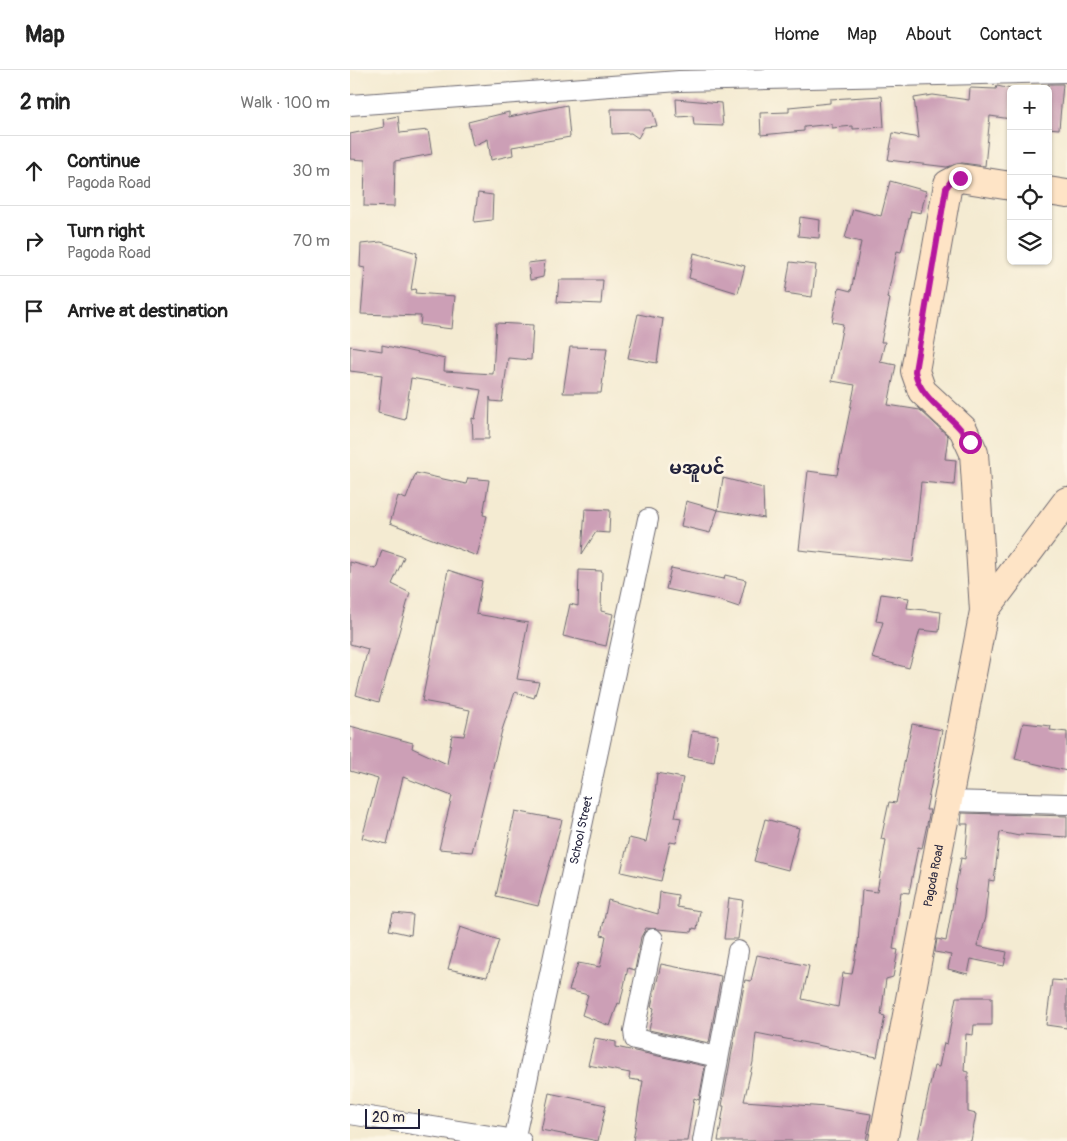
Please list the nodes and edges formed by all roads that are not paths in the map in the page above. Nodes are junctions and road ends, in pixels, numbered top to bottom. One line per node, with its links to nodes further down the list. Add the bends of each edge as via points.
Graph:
1 (1067, 72): 2 (street)
2 (880, 73): 3 (street, via 679,81)
3 (350, 105)
4 (1007, 185): 9 (main road, Pagoda Road, via 960,178 948,184 915,371 922,391 963,429 974,453)
5 (1052, 192): 6 (main road)
6 (1067, 194)
7 (1067, 500): 9 (main road, Pagoda Road)
8 (648, 520): 16 (street, School Street)
9 (984, 611): 10 (main road, Pagoda Road)
10 (948, 801): 11 (street); 18 (main road, Pagoda Road)
11 (1067, 804)
12 (653, 940): 14 (street, via 635,1039)
13 (738, 951): 14 (street)
14 (718, 1057): 17 (street)
15 (350, 1114): 16 (street)
16 (516, 1141)
17 (703, 1141)
18 (883, 1141)

